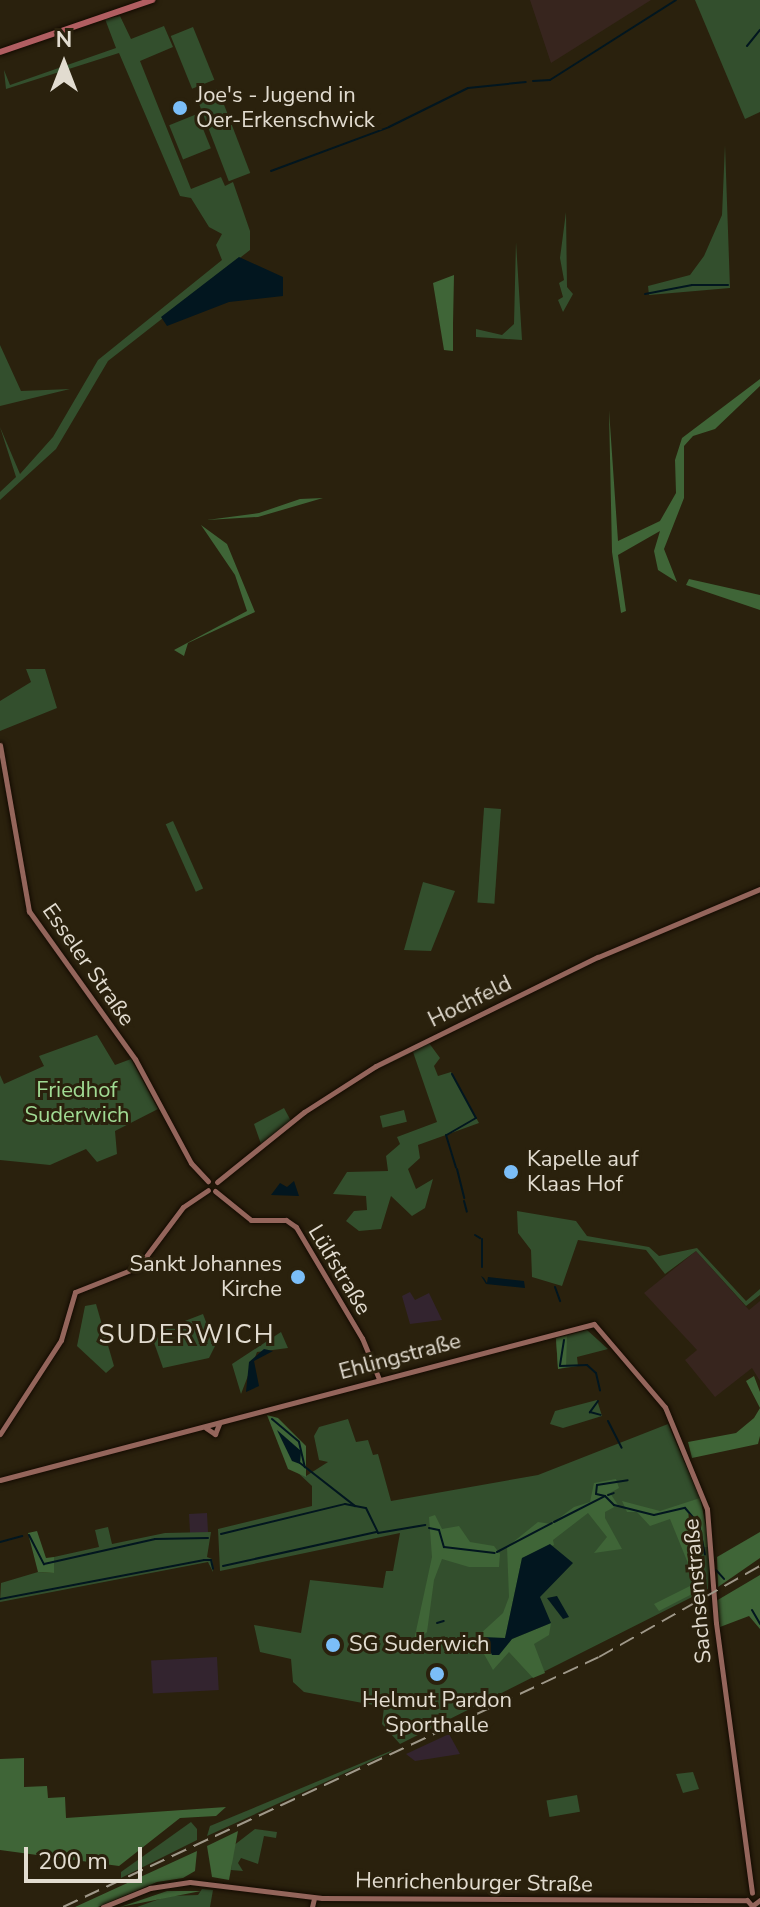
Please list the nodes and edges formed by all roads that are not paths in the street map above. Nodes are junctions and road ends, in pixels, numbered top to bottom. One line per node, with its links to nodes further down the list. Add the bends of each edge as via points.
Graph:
1 (152, 0): 2 (main road)
2 (0, 52)
3 (0, 745): 5 (street, Esseler Straße, via 29,911 135,1059 191,1163)
4 (760, 889): 6 (street, Hochfeld, via 598,957 376,1066 304,1112)
5 (208, 1181): 6 (street); 7 (street)
6 (217, 1182): 8 (street)
7 (208, 1190): 8 (street); 13 (street, via 183,1207 138,1267 75,1292 61,1340)
8 (215, 1191): 10 (street, Lülfstraße, via 251,1220 291,1222 362,1338)
9 (590, 1323): 10 (street, Ehlingstraße); 15 (street, Sachsenstraße, via 661,1401 707,1509 716,1623)
10 (379, 1379): 11 (street, Ehlingstraße)
11 (219, 1424): 12 (street, Ehlingstraße, via 210,1422); 12 (street, Ehlingstraße, via 215,1434)
12 (206, 1428): 14 (street, Ehlingstraße)
13 (0, 1434)
14 (0, 1480)
15 (752, 1893): 17 (street); 18 (street)
16 (314, 1898): 17 (street, Henrichenburger Straße); 19 (street, Henrichenburger Straße, via 201,1882 158,1886); 20 (street)
17 (747, 1900): 18 (street, Henrichenburger Straße, via 752,1906)
18 (760, 1900)
19 (103, 1907)
20 (312, 1907)

